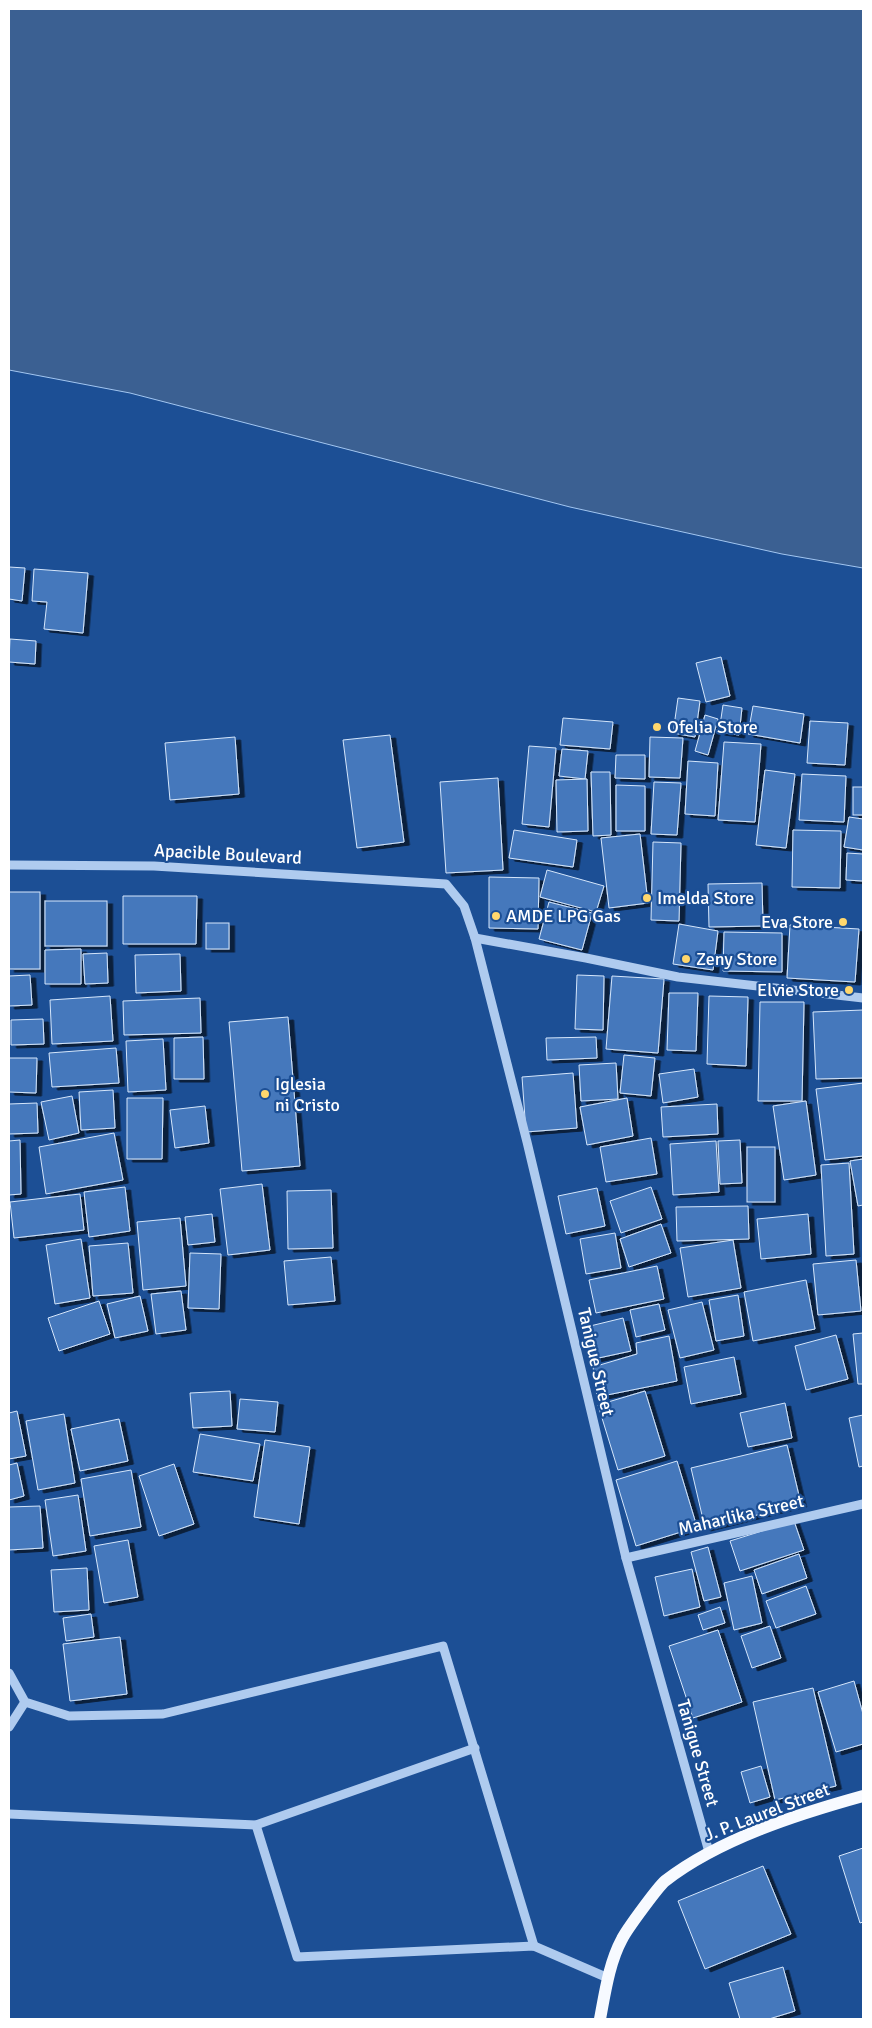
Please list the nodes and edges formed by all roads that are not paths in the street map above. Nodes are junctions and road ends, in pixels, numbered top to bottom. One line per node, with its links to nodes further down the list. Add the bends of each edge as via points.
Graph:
1 (9, 865): 2 (street, Apacible Boulevard, via 154,866)
2 (446, 884): 3 (street, Tanigue Street, via 464,906)
3 (475, 938): 4 (street, via 678,977); 6 (street, Tanigue Street)
4 (863, 998)
5 (863, 1504): 6 (street, Maharlika Street)
6 (626, 1558): 14 (street, Tanigue Street)
7 (9, 1673): 8 (street)
8 (25, 1702): 9 (street); 10 (street, via 69,1716 163,1714 443,1646)
9 (9, 1727)
10 (475, 1748): 13 (street); 15 (street)
11 (863, 1796): 14 (main road, J. P. Laurel Street, via 811,1811)
12 (9, 1814): 13 (street)
13 (256, 1825): 15 (street, via 297,1957)
14 (709, 1852): 16 (main road, J. P. Laurel Street, via 664,1883 622,1939)
15 (534, 1946): 16 (street)
16 (608, 1978): 17 (main road, J. P. Laurel Street)
17 (600, 2019)

